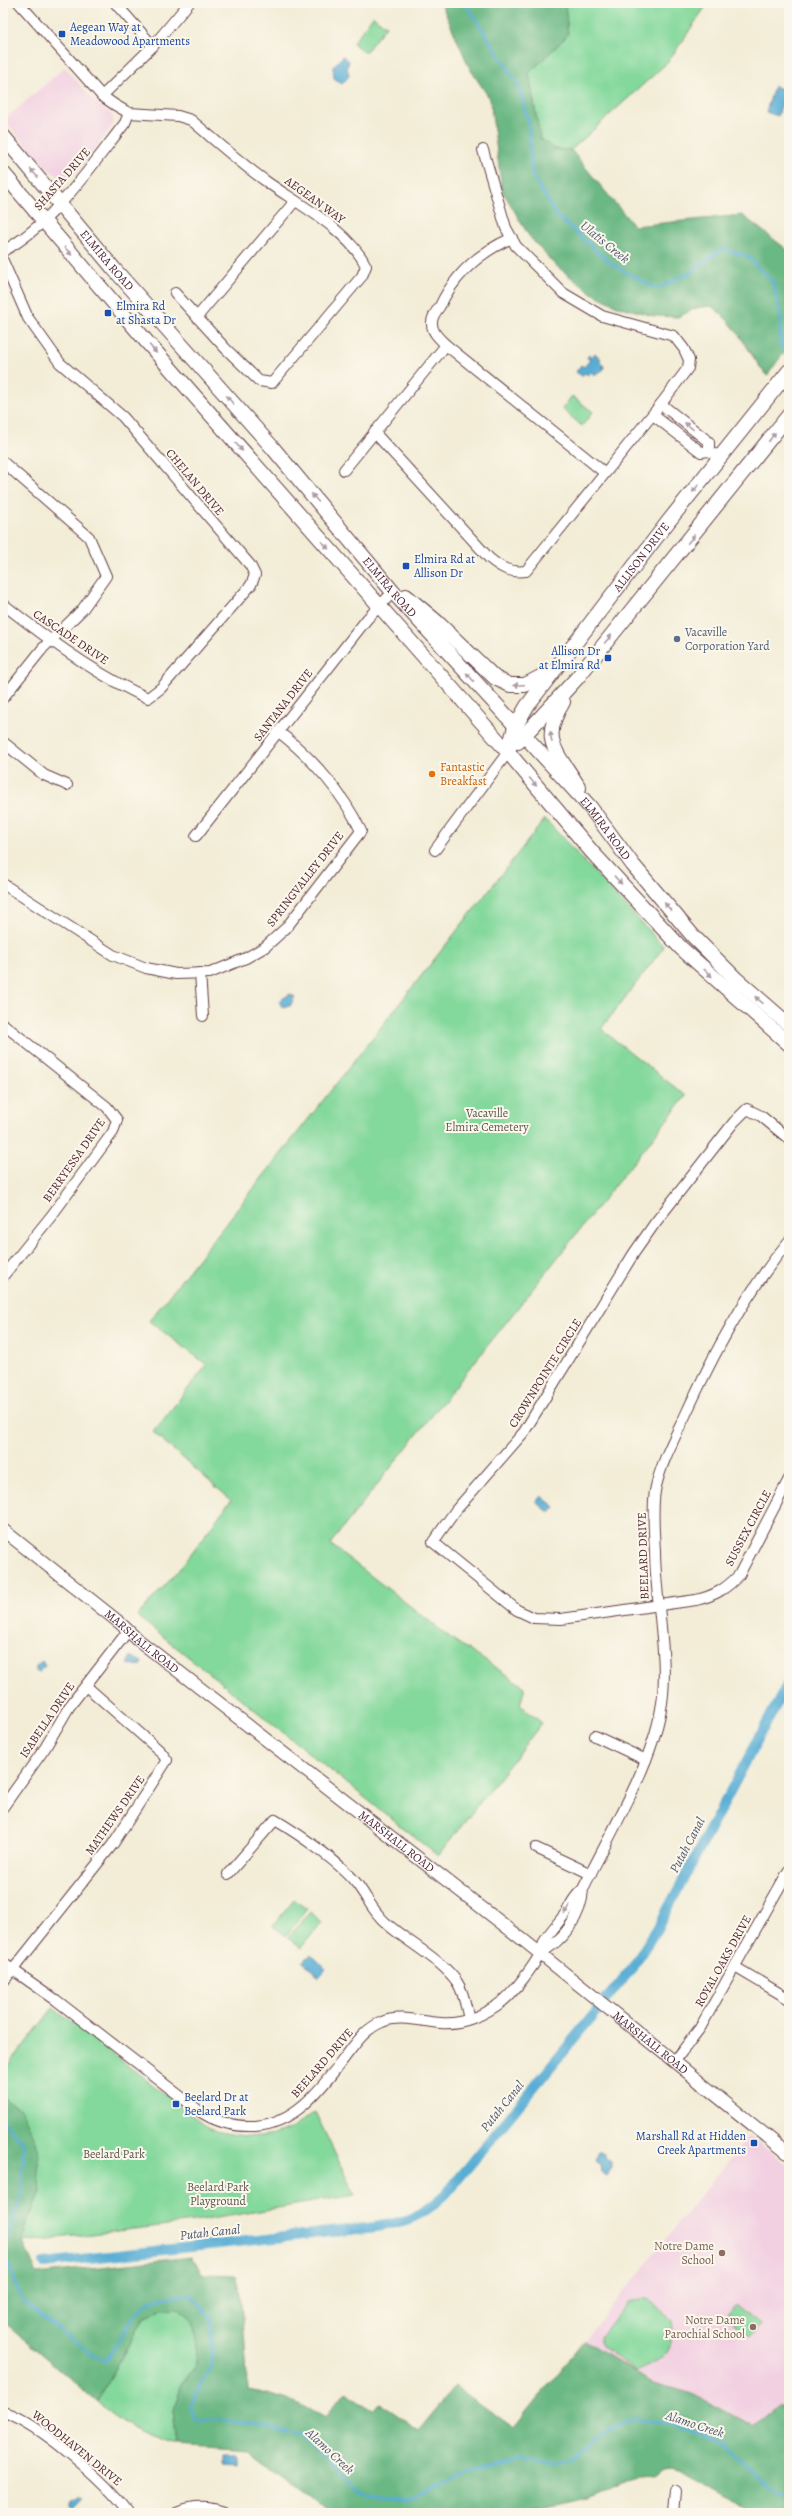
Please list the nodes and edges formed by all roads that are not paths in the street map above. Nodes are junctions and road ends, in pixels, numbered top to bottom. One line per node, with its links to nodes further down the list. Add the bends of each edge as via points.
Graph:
1 (19, 3): 5 (street, AEGEAN WAY)
2 (189, 3): 4 (street)
3 (116, 4): 4 (street)
4 (153, 46): 5 (street)
5 (102, 96): 6 (street, AEGEAN WAY)
6 (129, 113): 10 (street, AEGEAN WAY, via 178,116 191,120 266,181); 11 (street, SHASTA DRIVE, via 125,123)
7 (3, 136): 11 (main road, ELMIRA ROAD, one-way to 7)
8 (483, 150): 13 (street, via 506,228)
9 (3, 173): 12 (main road, ELMIRA ROAD)
10 (295, 201): 17 (street); 17 (street, AEGEAN WAY, via 343,236 361,255 366,266 362,276 284,371 272,383 258,381)
11 (60, 202): 12 (street, SHASTA DRIVE); 28 (main road, ELMIRA ROAD, one-way to 11, via 272,447 114,269)
12 (43, 221): 14 (street, SHASTA DRIVE, via 33,232); 30 (main road, ELMIRA ROAD, one-way to 30)
13 (512, 238): 18 (street, via 477,257 445,294 432,322 434,333); 20 (street, via 516,246 564,293 602,316 674,336 689,360 688,368)
14 (3, 251)
15 (3, 261): 34 (street, CHELAN DRIVE, via 28,318 46,347 77,379 123,417 250,565 255,575 251,585 161,688 148,698)
16 (175, 293): 17 (street, AEGEAN WAY)
17 (197, 317)
18 (446, 345): 23 (street); 27 (street)
19 (788, 373): 24 (main road, ALLISON DRIVE)
20 (661, 404): 21 (street); 24 (street, one-way to 20, via 709,442)
21 (653, 415): 24 (street, via 701,452); 27 (street)
22 (789, 416): 33 (main road, ALLISON DRIVE, one-way to 22)
23 (374, 432): 26 (street); 27 (street, via 490,558 500,567 513,572 526,571)
24 (715, 454): 32 (main road, ALLISON DRIVE, one-way to 32)
25 (3, 462): 31 (street, via 89,537 106,576 82,610)
26 (344, 470)
27 (605, 473)
28 (389, 586): 30 (street, SANTANA DRIVE); 32 (main road, one-way to 28, via 525,685 510,685 495,678 437,622); 36 (main road, ELMIRA ROAD, one-way to 28)
29 (3, 604): 31 (street, CASCADE DRIVE)
30 (379, 605): 37 (street, SANTANA DRIVE); 39 (main road, ELMIRA ROAD)
31 (51, 640): 34 (street, CASCADE DRIVE); 35 (street)
32 (554, 670): 36 (main road, ALLISON DRIVE, via 527,706)
33 (577, 678): 36 (main road, ALLISON DRIVE); 41 (main road, one-way to 33, via 557,754 550,732 556,712)
34 (126, 689)
35 (3, 698)
36 (519, 731): 39 (main road, ALLISON DRIVE); 41 (main road, ELMIRA ROAD)
37 (279, 732): 42 (street, SANTANA DRIVE); 45 (street, SPRINGVALLEY DRIVE, via 318,770 352,813 361,831 291,923 265,947 210,973)
38 (3, 742): 40 (street, via 44,775)
39 (508, 752): 43 (street, ALLISON DRIVE); 49 (main road, ELMIRA ROAD, one-way to 49, via 592,852 681,948)
40 (67, 785)
41 (590, 807): 48 (main road, ELMIRA ROAD, one-way to 41, via 735,978 693,936)
42 (196, 836)
43 (435, 850)
44 (3, 884): 45 (street, SPRINGVALLEY DRIVE, via 113,955 146,968 176,974)
45 (200, 973): 46 (street)
46 (203, 1016)
47 (3, 1024): 52 (street, BERRYESSA DRIVE, via 107,1108 117,1120 110,1136)
48 (789, 1025)
49 (789, 1044)
50 (789, 1139): 55 (street, CROWNPOINTE CIRCLE, via 761,1116 747,1109 734,1122 634,1253 524,1432 456,1510 433,1542 517,1610 534,1618 561,1619)
51 (789, 1241): 55 (street, BEELARD DRIVE, via 759,1280 730,1325 667,1452 655,1491 654,1552)
52 (3, 1276)
53 (789, 1479): 55 (street, SUSSEX CIRCLE, via 748,1560 728,1587 702,1599)
54 (3, 1530): 56 (street, MARSHALL ROAD)
55 (658, 1604): 59 (street, BEELARD DRIVE, via 663,1672 662,1707 656,1734)
56 (128, 1631): 57 (street, ISABELLA DRIVE); 65 (street, MARSHALL ROAD)
57 (86, 1686): 60 (street, ISABELLA DRIVE); 68 (street, MATHEWS DRIVE, via 167,1760 113,1844)
58 (595, 1736): 59 (street)
59 (646, 1760): 64 (street, BEELARD DRIVE)
60 (3, 1806)
61 (536, 1848): 64 (street)
62 (789, 1870): 67 (street, ROYAL OAKS DRIVE)
63 (228, 1874): 71 (street, via 275,1820 343,1870 357,1884 372,1908 386,1923 448,1972 457,1983)
64 (591, 1874): 65 (street, BEELARD DRIVE, via 583,1889 546,1938)
65 (540, 1953): 71 (street, BEELARD DRIVE, via 504,2000 488,2012); 72 (street, MARSHALL ROAD)
66 (3, 1963): 68 (street, BEELARD DRIVE)
67 (735, 1967): 70 (street); 72 (street, ROYAL OAKS DRIVE, via 700,2028)
68 (13, 1970): 69 (street); 71 (street, BEELARD DRIVE, via 198,2110 216,2120 240,2126 275,2122 299,2110 313,2097 362,2036 381,2022 400,2018 443,2023)
69 (3, 1982)
70 (789, 2000)
71 (470, 2019)
72 (674, 2062): 73 (street, MARSHALL ROAD)
73 (789, 2154)
74 (3, 2412): 76 (street, WOODHAVEN DRIVE, via 32,2426 93,2474 116,2495)
75 (675, 2491): 79 (street)
76 (129, 2513)
77 (176, 2513): 78 (street, via 211,2507)
78 (228, 2513)
79 (673, 2513)

